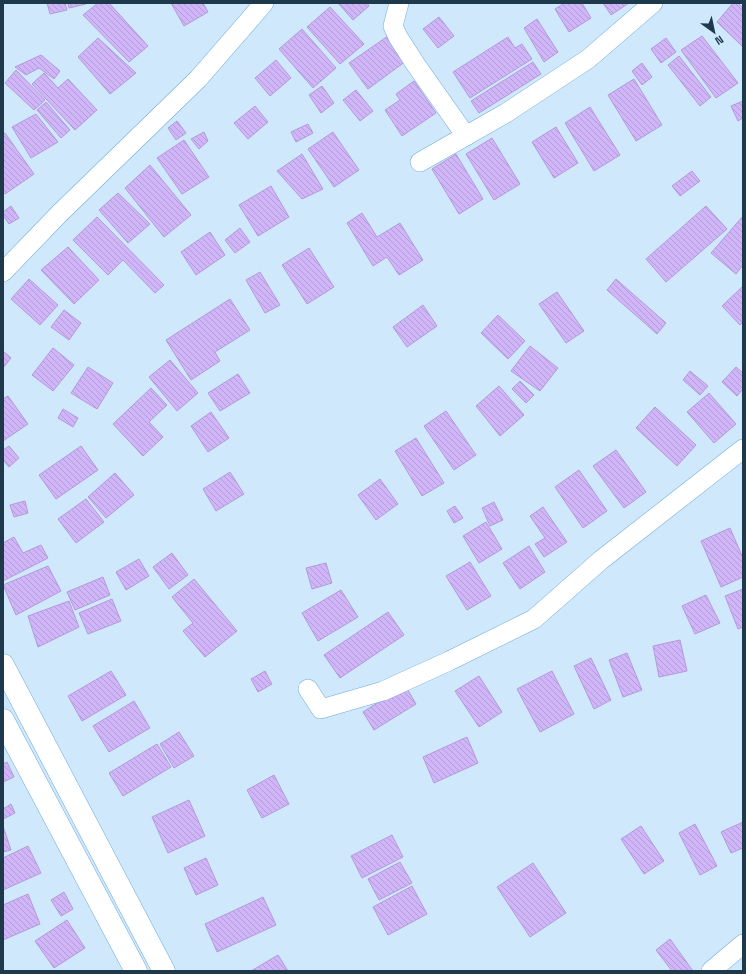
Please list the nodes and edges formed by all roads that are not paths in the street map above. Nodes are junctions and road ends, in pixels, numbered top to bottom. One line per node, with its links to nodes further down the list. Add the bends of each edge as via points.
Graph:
1 (264, 3): 6 (street, via 198,79)
2 (398, 3): 4 (street, via 393,26 398,37)
3 (653, 3): 4 (street, via 588,60)
4 (466, 136): 5 (street)
5 (420, 162)
6 (3, 272)
7 (743, 449): 9 (street, via 601,560 534,619 382,691 321,709)
8 (3, 665): 13 (street)
9 (308, 689)
10 (3, 720): 12 (street)
11 (743, 944): 14 (street)
12 (136, 971)
13 (164, 971)
14 (711, 971)

